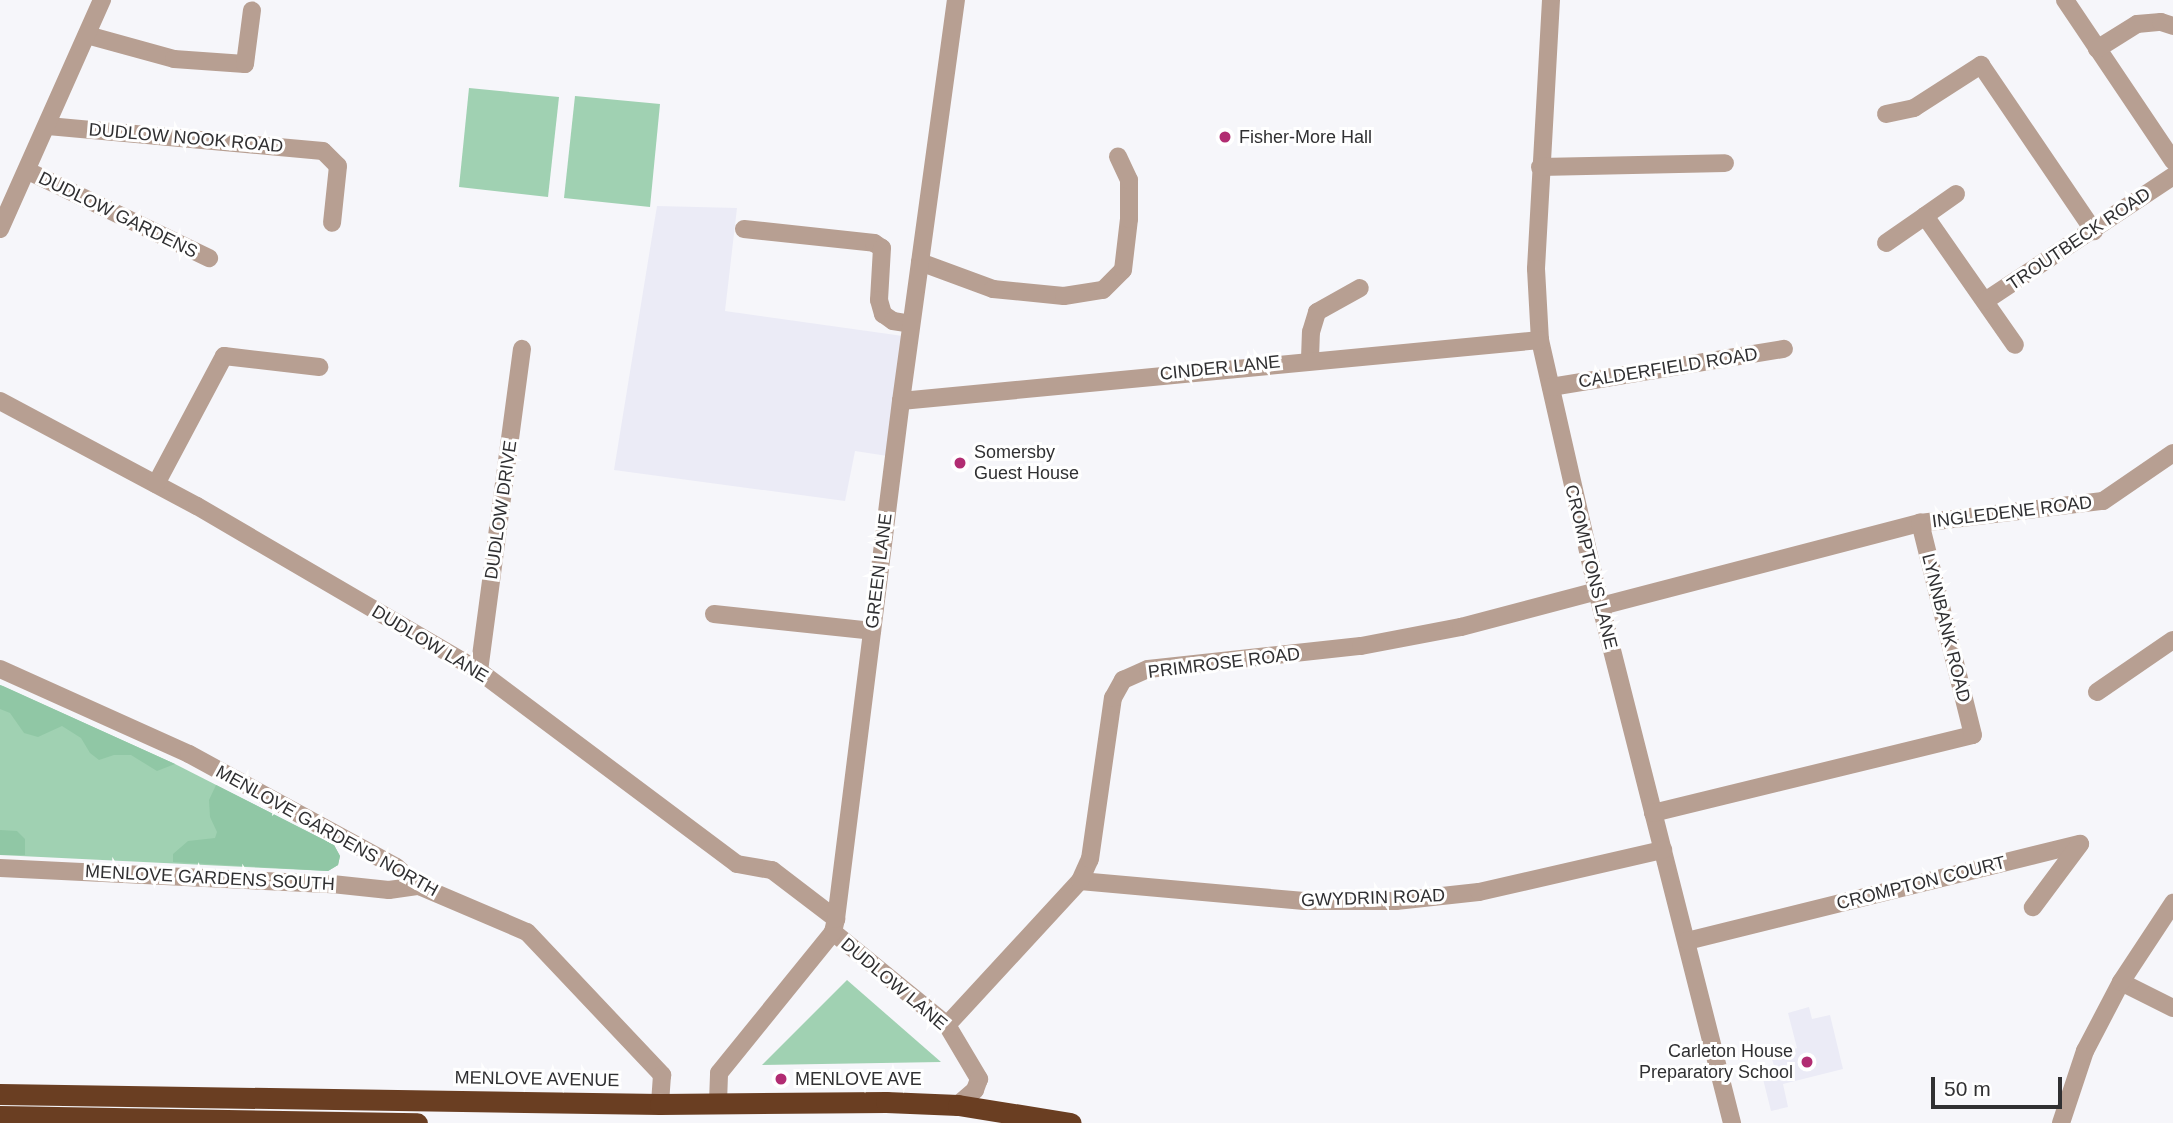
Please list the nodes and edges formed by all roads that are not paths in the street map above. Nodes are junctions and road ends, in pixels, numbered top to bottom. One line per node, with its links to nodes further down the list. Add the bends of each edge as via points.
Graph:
1 (102, 0): 7 (street)
2 (956, 0): 25 (street, GREEN LANE)
3 (1551, 0): 14 (street, CROMPTONS LANE)
4 (2065, 0): 8 (street)
5 (252, 10): 7 (street, via 245,64 174,59)
6 (2173, 26): 8 (street, via 2137,24)
7 (86, 35): 10 (street)
8 (2097, 49): 12 (street)
9 (1886, 114): 22 (street, via 1914,108 1981,65)
10 (48, 126): 15 (street); 19 (street, DUDLOW NOOK ROAD, via 323,151 338,166)
11 (1118, 156): 25 (street, via 1129,180 1129,219 1123,270 1103,290 1064,296 993,289)
12 (2173, 161)
13 (1725, 163): 14 (street)
14 (1540, 167): 29 (street, CROMPTONS LANE, via 1536,269)
15 (28, 171): 20 (street); 24 (street, DUDLOW GARDENS)
16 (2173, 176): 22 (street, TROUTBECK ROAD)
17 (1956, 194): 18 (street)
18 (1925, 216): 23 (street); 27 (street)
19 (332, 223)
20 (0, 229)
21 (744, 229): 28 (street, via 874,243 882,248 879,300 883,314)
22 (2094, 231): 27 (street, TROUTBECK ROAD)
23 (1885, 243)
24 (209, 258)
25 (920, 262): 28 (street, GREEN LANE)
26 (1360, 288): 33 (street, via 1317,312)
27 (1985, 302): 30 (street)
28 (911, 324): 37 (street, GREEN LANE)
29 (1540, 340): 33 (street, CINDER LANE); 35 (street, CROMPTONS LANE)
30 (2015, 345)
31 (522, 349): 46 (street, DUDLOW DRIVE)
32 (1784, 349): 35 (street, CALDERFIELD ROAD)
33 (1310, 359): 37 (street, CINDER LANE)
34 (319, 367): 39 (street, via 224,356)
35 (1551, 387): 41 (street, CROMPTONS LANE)
36 (0, 401): 39 (street, DUDLOW LANE)
37 (901, 401): 43 (street, GREEN LANE)
38 (2173, 453): 40 (street, INGLEDENE ROAD, via 2103,501)
39 (156, 484): 46 (street, DUDLOW LANE)
40 (1920, 523): 41 (street); 48 (street, LYNNBANK ROAD, via 1973,735)
41 (1599, 599): 48 (street, CROMPTONS LANE); 51 (street, PRIMROSE ROAD, via 1361,646 1148,669 1123,680 1113,698 1090,859)
42 (714, 614): 43 (street)
43 (872, 631): 55 (street, GREEN LANE)
44 (2173, 640): 47 (street)
45 (0, 669): 52 (street, MENLOVE GARDENS NORTH, via 189,754 396,867)
46 (479, 671): 55 (street, DUDLOW LANE, via 737,864 772,870)
47 (2097, 692)
48 (1653, 813): 49 (street, CROMPTONS LANE)
49 (1663, 850): 51 (street, GWYDRIN ROAD, via 1479,892 1396,901 1304,901); 56 (street, CROMPTONS LANE)
50 (0, 868): 52 (street, MENLOVE GARDENS SOUTH, via 388,890)
51 (1080, 881): 59 (street, PRIMROSE ROAD)
52 (419, 886): 62 (street, MENLOVE GARDENS NORTH, via 527,932 662,1075)
53 (2173, 903): 57 (street)
54 (2033, 907): 56 (street, CROMPTON COURT, via 2080,844)
55 (835, 925): 59 (street, DUDLOW LANE); 61 (street, via 719,1073)
56 (1687, 941): 70 (street, CROMPTONS LANE)
57 (2121, 982): 58 (street); 71 (street, via 2085,1051)
58 (2173, 1008)
59 (947, 1025): 63 (street, DUDLOW LANE, via 979,1079 975,1090)
60 (0, 1094): 62 (highway, MENLOVE AVENUE)
61 (718, 1103): 62 (highway, MENLOVE AVENUE); 64 (highway, MENLOVE AVENUE)
62 (660, 1104): 68 (highway)
63 (958, 1105): 64 (highway, MENLOVE AVENUE); 69 (highway, MENLOVE AVENUE)
64 (760, 1113)
65 (0, 1116): 66 (highway)
66 (175, 1121): 67 (highway)
67 (417, 1123)
68 (644, 1123)
69 (1071, 1123)
70 (1732, 1123)
71 (2061, 1123)

